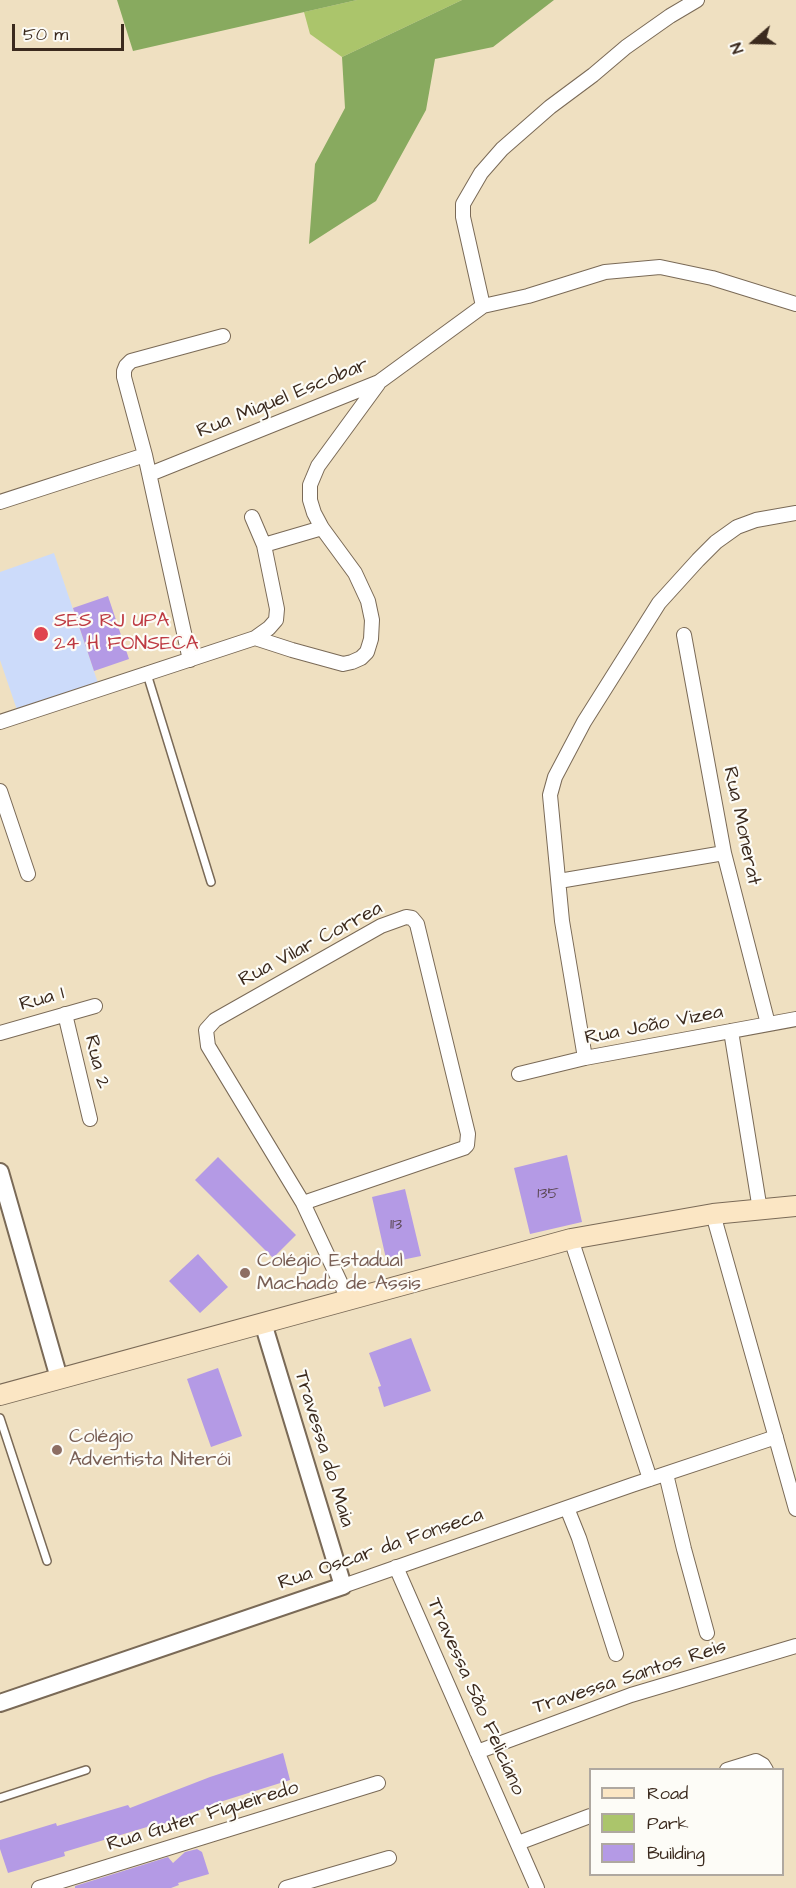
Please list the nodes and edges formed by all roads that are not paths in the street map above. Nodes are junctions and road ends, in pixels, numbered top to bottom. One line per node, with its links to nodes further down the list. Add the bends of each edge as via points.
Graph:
1 (697, 0): 3 (street, via 626,47 550,107 481,173 463,204 463,217)
2 (796, 304): 3 (street, Rua Miguel Escobar, via 712,278 660,267 604,272)
3 (483, 306): 5 (street, Rua Miguel Escobar)
4 (223, 336): 6 (street, via 131,361 126,366 124,376)
5 (379, 382): 7 (street, Rua Miguel Escobar); 11 (street, via 318,466 310,484 310,500)
6 (146, 455): 7 (street); 8 (street)
7 (150, 474): 15 (street)
8 (0, 501)
9 (796, 513): 21 (street, via 737,527 716,542 659,603 584,722 555,777 550,795)
10 (252, 517): 12 (street)
11 (322, 528): 12 (street); 14 (street, via 369,601 372,620 367,652 343,664)
12 (264, 545): 14 (street, via 276,620)
13 (684, 635): 19 (street, Rua Monerat)
14 (255, 638): 15 (street)
15 (190, 660): 16 (street)
16 (147, 675): 17 (street); 22 (lane)
17 (0, 722)
18 (0, 791): 20 (street)
19 (724, 853): 21 (street); 26 (street, Rua Monerat)
20 (28, 874)
21 (559, 881): 29 (street)
22 (211, 882)
23 (95, 1005): 24 (street, Rua 1)
24 (64, 1014): 28 (street, Rua 1); 31 (street, Rua 2)
25 (796, 1020): 26 (street, Rua João Vizea)
26 (768, 1024): 27 (street, Rua João Vizea)
27 (731, 1031): 29 (street, Rua João Vizea); 35 (street)
28 (0, 1033)
29 (585, 1058): 30 (street, Rua João Vizea)
30 (519, 1074)
31 (90, 1119)
32 (0, 1172): 40 (street)
33 (303, 1203): 33 (street, Rua Vilar Correa, via 208,1046 206,1030 215,1020 381,926 412,918 417,924 468,1134 467,1145); 38 (street, Rua Vilar Correa)
34 (796, 1206): 35 (main road)
35 (760, 1210): 36 (main road)
36 (713, 1214): 37 (main road); 43 (street)
37 (571, 1239): 38 (main road); 45 (street)
38 (348, 1299): 39 (main road)
39 (262, 1323): 40 (main road); 50 (street, Travessa do Maia)
40 (59, 1377): 41 (main road)
41 (0, 1395)
42 (0, 1418): 48 (lane)
43 (776, 1437): 44 (street, Rua Oscar da Fonseca); 47 (street)
44 (666, 1474): 45 (street, Rua Oscar da Fonseca); 51 (street)
45 (650, 1479): 46 (street, Rua Oscar da Fonseca)
46 (567, 1508): 49 (street, Rua Oscar da Fonseca); 53 (street)
47 (796, 1509)
48 (47, 1561)
49 (396, 1567): 50 (street, Rua Oscar da Fonseca); 55 (street, Travessa São Feliciano)
50 (343, 1586): 54 (street, Rua Oscar da Fonseca)
51 (707, 1633)
52 (796, 1646): 55 (street, Travessa Santos Reis, via 631,1695)
53 (616, 1654)
54 (0, 1703)
55 (477, 1752): 62 (street, Travessa São Feliciano)
56 (733, 1768): 57 (street, via 756,1761)
57 (765, 1768)
58 (86, 1770): 60 (lane)
59 (378, 1783): 64 (street, Rua Guter Figueiredo)
60 (0, 1798)
61 (589, 1817): 62 (street)
62 (518, 1843): 66 (street, Travessa São Feliciano)
63 (389, 1858): 65 (street)
64 (39, 1888)
65 (286, 1888)
66 (537, 1888)

